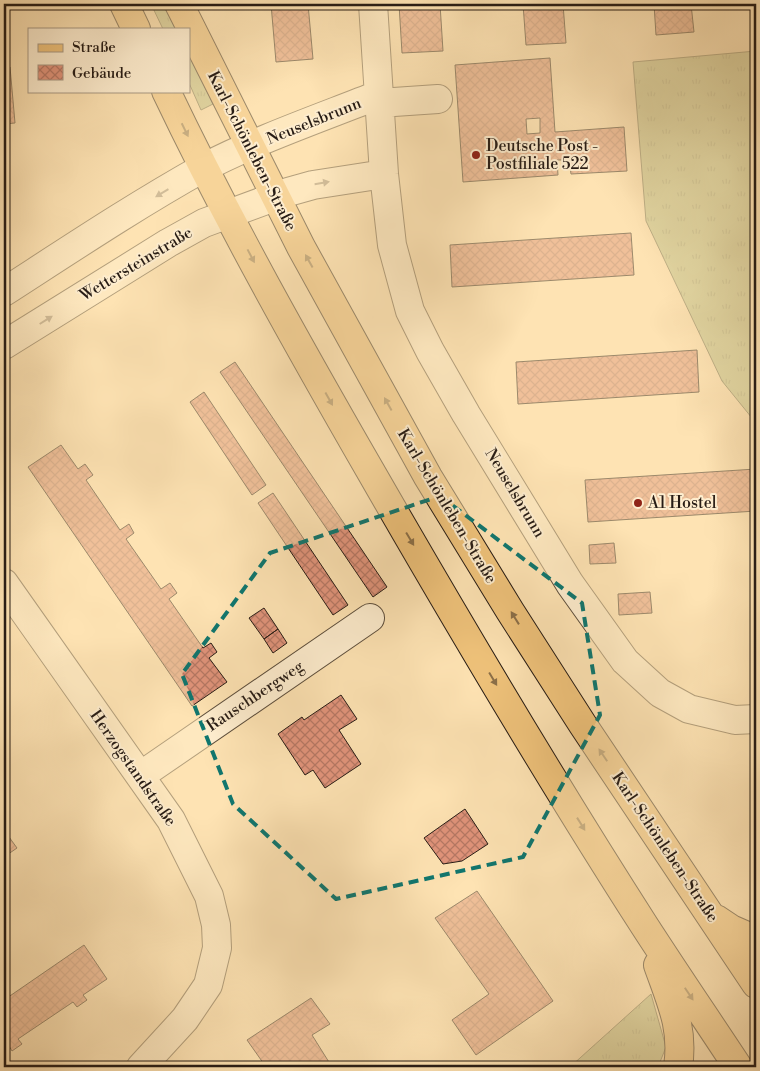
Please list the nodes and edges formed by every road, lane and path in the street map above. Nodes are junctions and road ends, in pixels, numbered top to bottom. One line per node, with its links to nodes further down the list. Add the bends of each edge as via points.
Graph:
1 (124, 4): 4 (main road)
2 (178, 4): 8 (main road, Karl-Schönleben-Straße)
3 (373, 4): 6 (street, Neuselsbrunn)
4 (136, 28)
5 (166, 92): 9 (main road, one-way to 9)
6 (378, 99): 7 (street); 8 (street, Neuselsbrunn); 10 (street, Neuselsbrunn)
7 (438, 100)
8 (251, 146): 9 (street); 11 (main road, Karl-Schönleben-Straße)
9 (204, 168): 12 (main road); 13 (street, one-way to 13)
10 (384, 174): 11 (street, one-way to 10, via 313,185); 17 (street, Neuselsbrunn, via 392,245 410,311 466,414 570,584 625,661 660,693 689,709 735,720)
11 (275, 196): 12 (street, Wettersteinstraße); 19 (main road, Karl-Schönleben-Straße, one-way to 11, via 583,725 433,485)
12 (228, 213): 14 (street, Wettersteinstraße, one-way to 12, via 168,243); 20 (main road, one-way to 20, via 399,520 531,743)
13 (4, 292)
14 (4, 345)
15 (4, 583): 18 (street, Herzogstandstraße)
16 (370, 618): 18 (street, Rauschbergweg)
17 (756, 719)
18 (140, 776): 24 (street, Herzogstandstraße, via 171,820 209,896 216,925 217,948 208,985 185,1018)
19 (711, 916): 21 (main road); 22 (main road, Karl-Schönleben-Straße)
20 (644, 924): 23 (main road, one-way to 23); 25 (main road, via 677,1019 681,1043)
21 (756, 940)
22 (756, 984)
23 (742, 1066)
24 (141, 1067)
25 (678, 1067)

